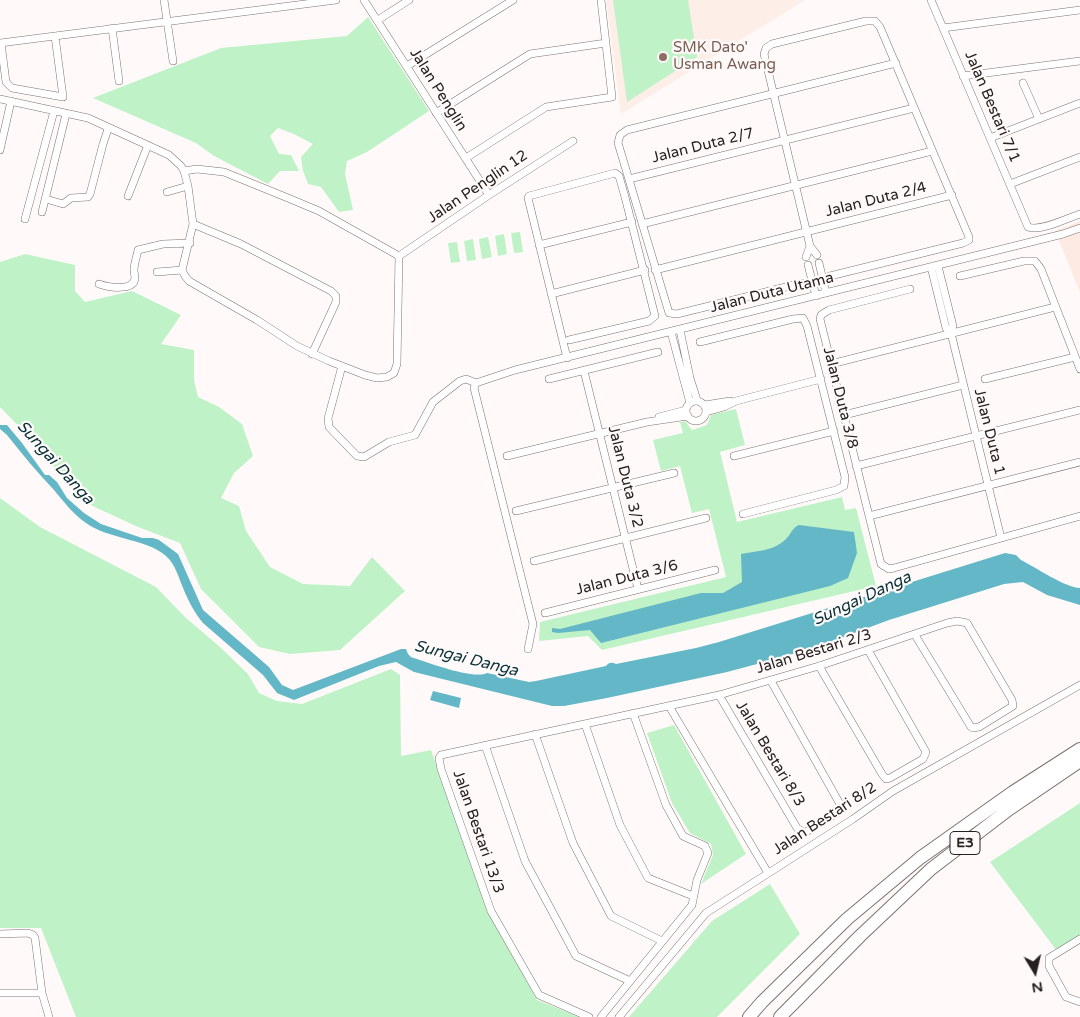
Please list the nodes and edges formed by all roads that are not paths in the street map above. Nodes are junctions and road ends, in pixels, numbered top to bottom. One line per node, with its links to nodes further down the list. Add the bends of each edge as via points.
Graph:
1 (164, 0): 10 (street)
2 (336, 0): 10 (street)
3 (364, 0): 9 (street, Jalan Penglin)
4 (409, 0): 9 (street)
5 (513, 0): 19 (street)
6 (600, 0): 15 (street)
7 (931, 0): 12 (street, Jalan Bestari 7/1)
8 (1080, 10): 12 (street)
9 (378, 20): 19 (street, Jalan Penglin)
10 (168, 21): 11 (street); 17 (street)
11 (112, 28): 13 (street); 21 (street)
12 (943, 28): 20 (street, Jalan Bestari 7/1)
13 (55, 36): 14 (street); 14 (street, via 62,98 7,85)
14 (0, 43)
15 (606, 44): 29 (street, via 530,54); 40 (street, via 612,97 546,107)
16 (1080, 60): 20 (street)
17 (173, 61)
18 (896, 63): 23 (street); 23 (street, via 875,21 772,44 764,54); 27 (street)
19 (407, 66): 29 (street, Jalan Penglin)
20 (963, 76): 33 (street, Jalan Bestari 7/1)
21 (119, 81)
22 (1024, 83): 31 (street)
23 (773, 94): 34 (street); 42 (street, via 623,132 618,143)
24 (0, 99): 25 (street)
25 (11, 101): 28 (street); 37 (street)
26 (1080, 103): 31 (street)
27 (914, 108): 34 (street, Jalan Duta 2/7); 38 (street)
28 (54, 111): 30 (street); 53 (street)
29 (436, 113): 40 (street, Jalan Penglin)
30 (66, 114): 32 (street, via 88,118); 50 (street)
31 (1039, 119): 33 (street)
32 (108, 129): 36 (street); 50 (street, via 88,197 71,198 66,204)
33 (990, 138): 43 (street, Jalan Bestari 7/1)
34 (784, 140): 42 (street, Jalan Duta 2/7); 44 (street)
35 (573, 141): 47 (street, Jalan Penglin 12)
36 (148, 145): 41 (street, via 169,155); 49 (street)
37 (0, 150)
38 (932, 151): 44 (street); 48 (street)
39 (1080, 157): 43 (street)
40 (466, 158): 47 (street, Jalan Penglin)
41 (184, 171): 45 (street); 62 (street, via 224,172 302,203)
42 (628, 179): 56 (street)
43 (1010, 184): 52 (street, Jalan Bestari 7/1, via 1030,228)
44 (795, 185): 56 (street); 58 (street)
45 (188, 186): 46 (street); 55 (street)
46 (168, 192)
47 (489, 195): 62 (street, Jalan Penglin 12)
48 (952, 195): 58 (street, Jalan Duta 2/4); 70 (street, via 969,240)
49 (128, 196)
50 (46, 199): 51 (street)
51 (42, 212)
52 (1080, 214)
53 (24, 219)
54 (632, 222): 60 (street); 60 (street, via 618,174 612,174 529,196); 67 (street)
55 (193, 224): 59 (street); 85 (street, via 241,244 336,296)
56 (642, 224): 68 (street)
57 (1080, 228): 65 (street, Jalan Duta Utama)
58 (806, 232): 61 (street); 68 (street, Jalan Duta 2/4)
59 (190, 243): 66 (street); 73 (street, via 163,244 138,250 135,278 129,286)
60 (539, 245): 76 (street)
61 (810, 246): 63 (street); 75 (street, via 818,259)
62 (399, 256): 89 (street, via 398,364 394,373 377,378)
63 (806, 257)
64 (808, 265): 77 (street)
65 (934, 267): 75 (street, Jalan Duta Utama); 81 (street, Jalan Duta 1, via 952,326)
66 (182, 270): 69 (street); 85 (street, via 189,281)
67 (645, 270): 76 (street); 82 (street, via 656,313 654,318)
68 (655, 270): 72 (street, via 667,310 674,314)
69 (157, 272)
70 (830, 276)
71 (960, 276): 78 (street, via 1024,260 1035,261)
72 (802, 283)
73 (99, 284)
74 (910, 289): 88 (street, via 820,315)
75 (826, 293): 77 (street, Jalan Duta Utama)
76 (551, 294): 87 (street)
77 (816, 296): 79 (street, Jalan Duta Utama)
78 (1055, 307): 81 (street); 86 (street)
79 (680, 330): 80 (street, Jalan Duta Utama); 97 (street, via 690,378)
80 (671, 332): 87 (street, Jalan Duta Utama); 97 (street)
81 (951, 333): 88 (street); 95 (street, Jalan Duta 1)
82 (569, 340)
83 (700, 342): 92 (street, Jalan Duta 3/8, via 803,318)
84 (658, 352): 91 (street)
85 (312, 354): 89 (street)
86 (1075, 357): 90 (street); 94 (street)
87 (567, 358): 96 (street, Jalan Duta Utama, via 515,370)
88 (831, 364): 100 (street)
89 (342, 366): 96 (street, Jalan Duta Utama, via 328,418 329,427 360,457 392,440 415,435 433,402 460,381 466,379)
90 (1080, 369)
91 (584, 371): 93 (street); 102 (street, Jalan Duta 3/2)
92 (821, 378): 98 (street, via 724,407); 101 (street, Jalan Duta 3/8)
93 (549, 379)
94 (986, 379)
95 (964, 385): 100 (street); 103 (street, Jalan Duta 1)
96 (475, 386): 123 (street, via 534,624)
97 (690, 407): 98 (street); 98 (street, via 694,420 700,420); 102 (street)
98 (706, 408)
99 (1080, 410): 103 (street)
100 (844, 415): 107 (street)
101 (834, 431): 105 (street); 112 (street, Jalan Duta 3/8, via 845,477 844,486)
102 (600, 433): 104 (street); 110 (street, Jalan Duta 3/2)
103 (976, 435): 107 (street); 109 (street, Jalan Duta 1)
104 (507, 456)
105 (734, 456)
106 (1080, 462): 109 (street)
107 (856, 466): 113 (street)
108 (674, 473): 110 (street)
109 (988, 486): 113 (street); 117 (street, Jalan Duta 1)
110 (613, 488): 111 (street); 116 (street, Jalan Duta 3/2)
111 (516, 511)
112 (743, 514)
113 (868, 516): 117 (street, via 879,560 884,568 889,569)
114 (1080, 516): 117 (street)
115 (706, 518): 116 (street)
116 (626, 538): 118 (street); 120 (street, Jalan Duta 3/2)
117 (1001, 538)
118 (534, 561)
119 (715, 570): 120 (street, Jalan Duta 3/6)
120 (638, 589): 121 (street, Jalan Duta 3/6)
121 (545, 613)
122 (915, 634): 122 (street, Jalan Bestari 2/3, via 947,623 967,623 1013,704 973,728); 124 (street, Jalan Bestari 2/3)
123 (528, 649)
124 (868, 650): 125 (street, Jalan Bestari 2/3); 125 (street, via 926,752 923,759 894,777 886,779 882,774)
125 (819, 666): 126 (street, Jalan Bestari 2/3)
126 (770, 681): 128 (street, Jalan Bestari 2/3); 128 (street, Jalan Bestari 8/3, via 841,806 840,811 803,832)
127 (1080, 685): 136 (street, Jalan Bestari 8/2, via 893,791)
128 (719, 695): 129 (street, Jalan Bestari 2/3)
129 (669, 706): 130 (street, Jalan Bestari 13/3); 136 (street)
130 (633, 714): 131 (street, Jalan Bestari 13/3); 137 (street, via 666,805 683,836 707,849)
131 (585, 724): 132 (street, Jalan Bestari 13/3); 137 (street, via 620,825 648,878)
132 (535, 734): 133 (street, Jalan Bestari 13/3); 140 (street, via 573,843 611,916)
133 (485, 745): 141 (street, via 525,861 576,956); 146 (street, Jalan Bestari 13/3, via 441,754 439,758 491,911 539,995)
134 (1080, 749): 149 (highway, E3, via 920,858 847,919)
135 (1080, 761): 150 (highway, E3, via 1008,810 931,869)
136 (768, 873): 148 (street, Jalan Bestari 8/2, via 706,913)
137 (692, 896): 140 (street, via 692,905)
138 (0, 934): 143 (street, via 33,935)
139 (1080, 939): 144 (street, via 1049,958 1049,966 1066,997)
140 (662, 941): 141 (street)
141 (630, 980): 147 (street)
142 (0, 993): 143 (street)
143 (42, 993): 145 (street)
144 (1078, 1000)
145 (49, 1017)
146 (589, 1017)
147 (601, 1017)
148 (619, 1017)
149 (749, 1017)
150 (780, 1017)

